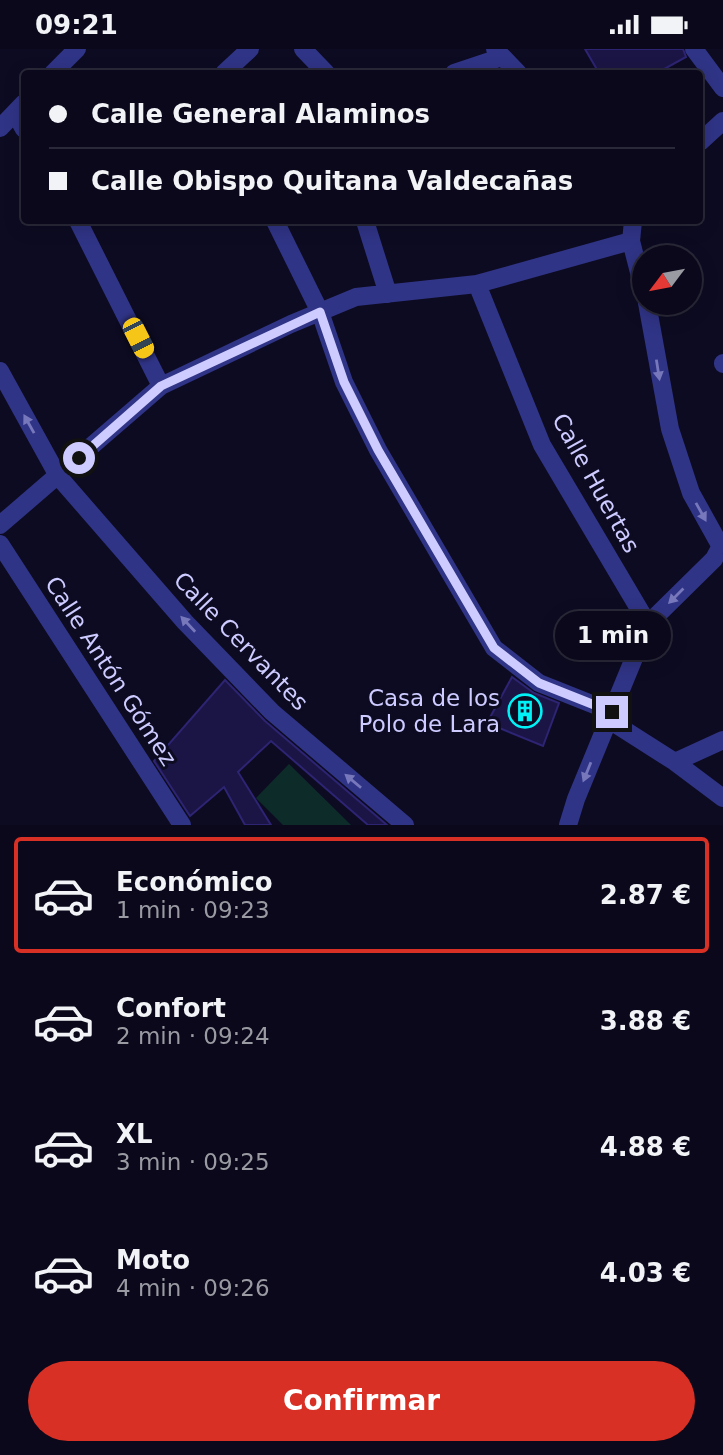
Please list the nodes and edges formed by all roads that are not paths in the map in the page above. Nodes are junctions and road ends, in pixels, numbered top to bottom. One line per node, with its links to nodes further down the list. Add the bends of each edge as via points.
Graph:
1 (77, 49): 6 (street)
2 (250, 49): 7 (street)
3 (303, 49): 8 (street)
4 (694, 49): 11 (street)
5 (499, 53): 9 (street); 10 (street)
6 (57, 70)
7 (227, 70)
8 (323, 70)
9 (461, 70)
10 (515, 70)
11 (723, 88)
12 (723, 121): 13 (street)
13 (703, 139)
14 (80, 224): 25 (street)
15 (276, 224): 22 (street)
16 (366, 224): 21 (street)
17 (633, 224): 18 (street)
18 (631, 241): 19 (street); 20 (street)
19 (632, 245)
20 (477, 284): 21 (street); 30 (street, Calle Huertas, via 542,445)
21 (388, 294): 22 (street, via 356,297)
22 (320, 312): 25 (street); 31 (street, via 344,382 378,450 494,648 539,683)
23 (649, 315): 29 (street, one-way to 29, via 663,398 685,478)
24 (0, 371): 26 (street, Calle Cervantes, one-way to 24)
25 (161, 386): 26 (street)
26 (58, 476): 27 (street); 36 (street, Calle Cervantes, one-way to 26, via 272,712 185,622)
27 (0, 525)
28 (0, 544): 35 (street, Calle Antón Gómez)
29 (721, 544): 30 (street, one-way to 30, via 714,559)
30 (648, 624): 31 (street)
31 (610, 716): 33 (street); 37 (street, one-way to 37)
32 (723, 740): 33 (street)
33 (675, 762): 34 (street)
34 (723, 797)
35 (182, 825)
36 (405, 825)
37 (568, 825)

